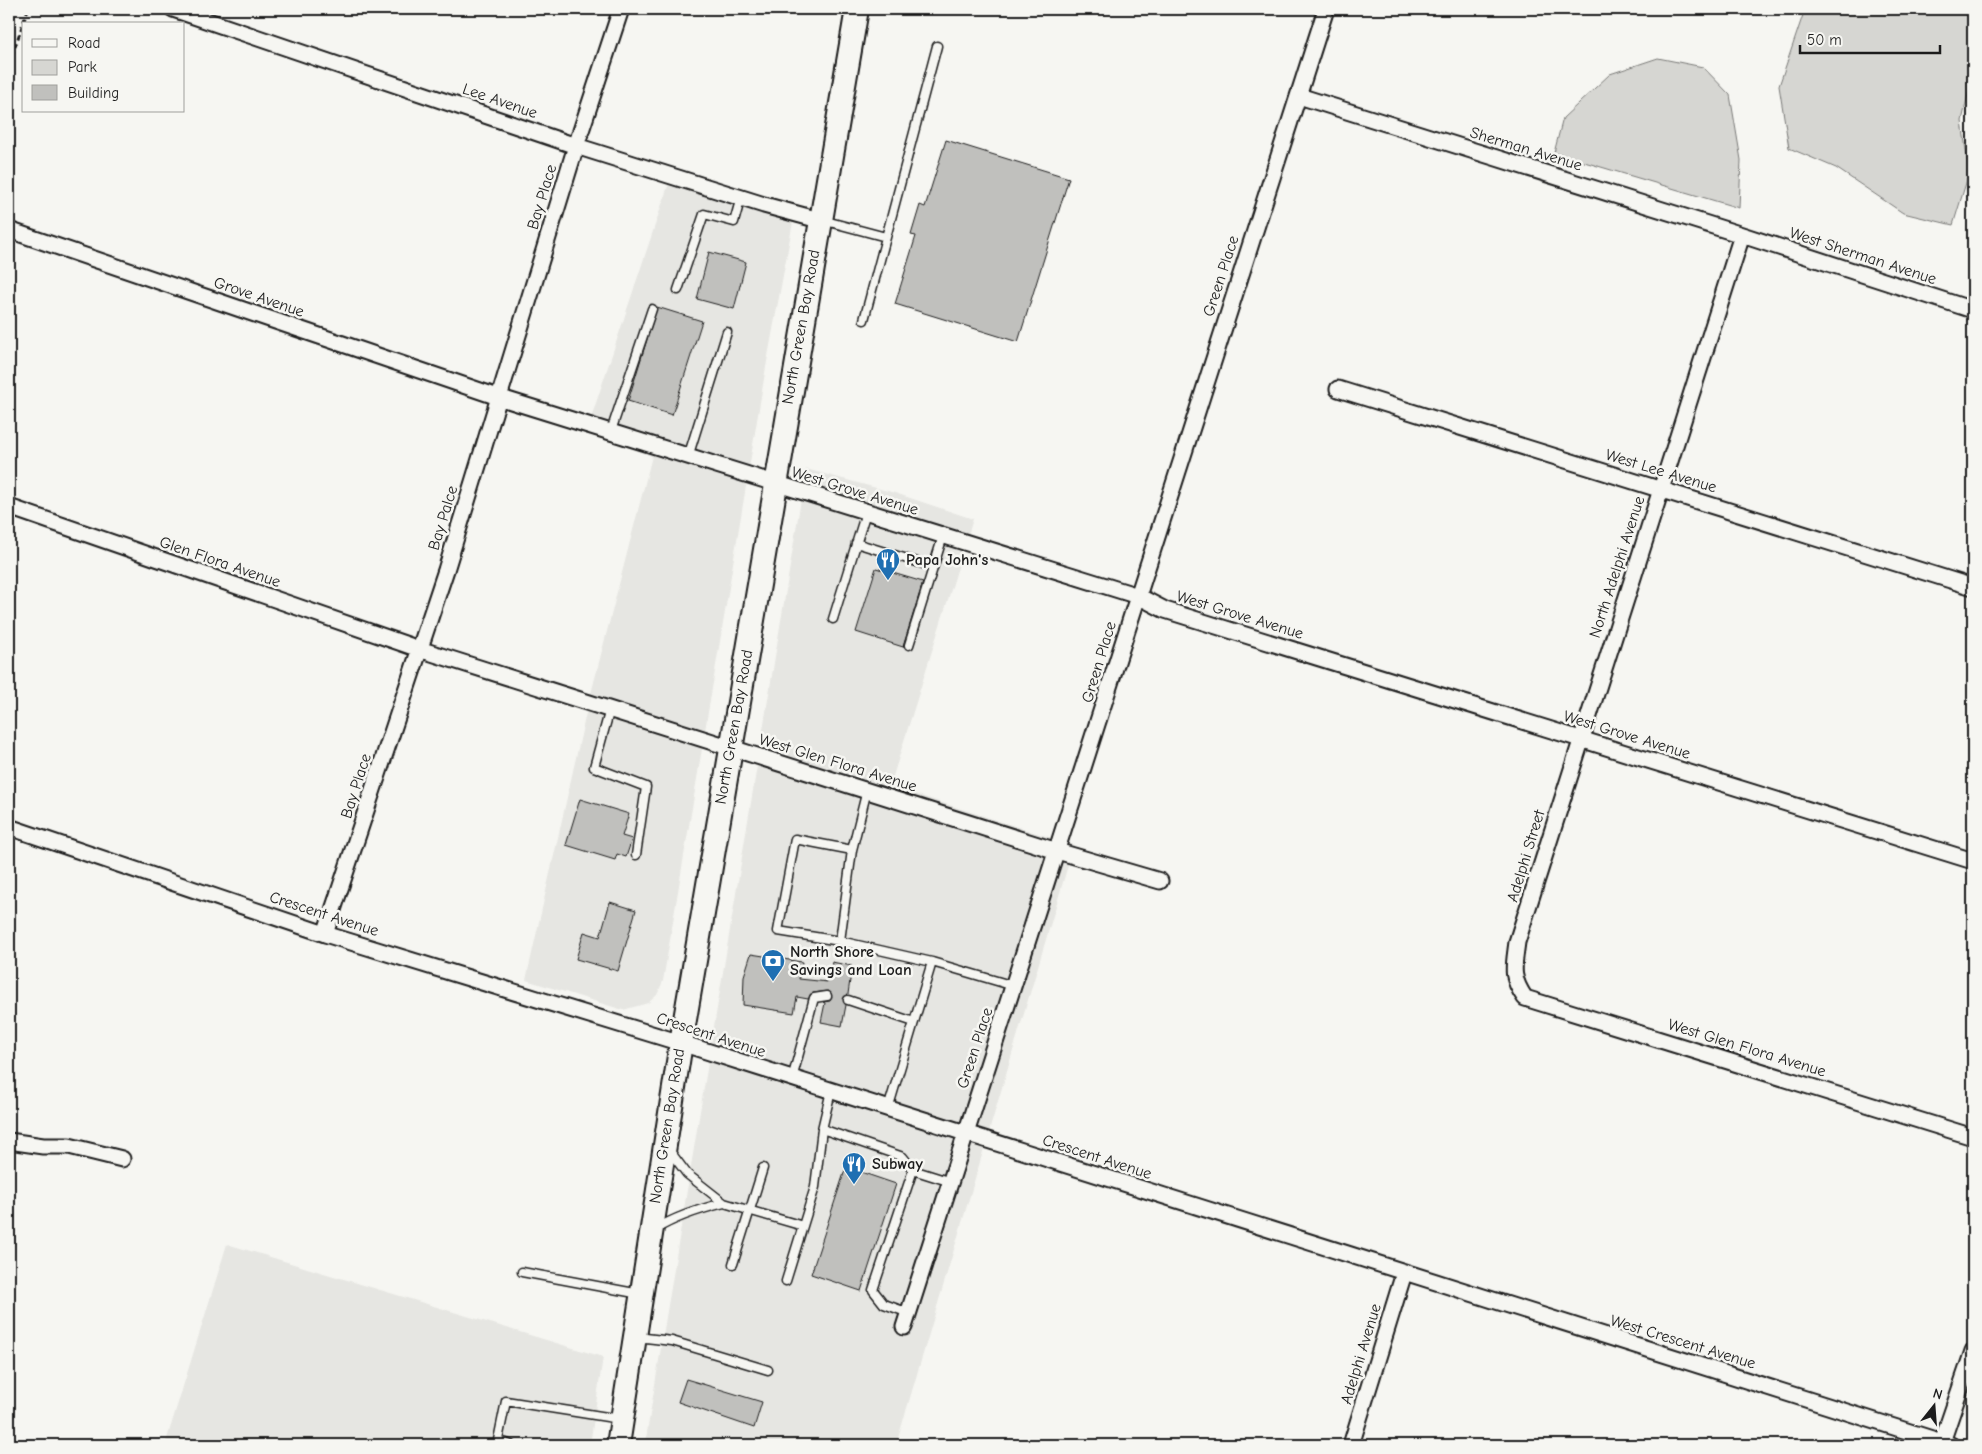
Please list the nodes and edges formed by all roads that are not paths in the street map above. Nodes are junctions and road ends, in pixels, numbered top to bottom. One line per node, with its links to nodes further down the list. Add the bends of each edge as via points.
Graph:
1 (173, 9): 7 (street, Lee Avenue)
2 (621, 9): 7 (street, Bay Place)
3 (857, 9): 9 (main road, North Green Bay Road)
4 (1326, 9): 6 (street, Green Place)
5 (937, 46): 12 (lane)
6 (1299, 96): 11 (street, Sherman Avenue); 30 (street, Green Place)
7 (576, 146): 8 (street, Lee Avenue); 19 (street, Bay Place)
8 (741, 196): 9 (street, Lee Avenue); 13 (lane, via 734,222 704,214)
9 (819, 220): 12 (lane); 22 (main road, North Green Bay Road)
10 (9, 230): 19 (street, Grove Avenue)
11 (1742, 235): 15 (street, West Sherman Avenue); 23 (street, North Adelphi Avenue)
12 (886, 237): 16 (lane)
13 (678, 290)
14 (652, 309): 20 (lane)
15 (1973, 310)
16 (864, 320)
17 (727, 332): 21 (lane)
18 (1338, 389): 23 (street, West Lee Avenue)
19 (498, 397): 20 (street, West Grove Avenue); 33 (street, Bay Palce)
20 (612, 431): 21 (street, West Grove Avenue)
21 (688, 457): 22 (street, West Grove Avenue)
22 (774, 484): 25 (street, West Grove Avenue); 36 (main road, North Green Bay Road)
23 (1660, 490): 29 (street, West Lee Avenue); 35 (street, North Adelphi Avenue)
24 (9, 507): 33 (street, Glen Flora Avenue)
25 (866, 512): 26 (street, West Grove Avenue); 27 (lane)
26 (943, 536): 28 (lane); 30 (street, West Grove Avenue)
27 (856, 543): 28 (lane); 31 (lane)
28 (933, 568): 32 (lane)
29 (1973, 587)
30 (1138, 596): 35 (street, West Grove Avenue, via 1170,612); 40 (street, Green Place)
31 (833, 620)
32 (909, 644)
33 (419, 649): 34 (street, West Glen Flora Avenue); 44 (street, Bay Place)
34 (610, 709): 36 (street, West Glen Flora Avenue); 41 (lane, via 594,767 646,787)
35 (1581, 739): 42 (street, West Grove Avenue); 47 (street, Adelphi Street, via 1517,942 1513,972)
36 (731, 748): 37 (street, West Glen Flora Avenue); 52 (main road, North Green Bay Road)
37 (867, 790): 39 (lane); 40 (street, West Glen Flora Avenue)
38 (9, 827): 44 (street, Crescent Avenue)
39 (852, 850): 45 (lane); 45 (lane, via 795,839 778,931)
40 (1058, 851): 43 (street, West Glen Flora Avenue); 48 (street, Green Place)
41 (636, 855)
42 (1973, 861)
43 (1160, 881)
44 (326, 934): 52 (street, Crescent Avenue)
45 (840, 940): 46 (lane)
46 (932, 962): 48 (lane); 51 (lane)
47 (1516, 985): 58 (street, West Glen Flora Avenue, via 1525,998)
48 (1014, 986): 57 (street, Green Place)
49 (828, 996): 53 (lane, via 814,998)
50 (848, 1000): 51 (lane)
51 (914, 1022): 55 (lane)
52 (680, 1043): 53 (street, Crescent Avenue); 60 (main road, North Green Bay Road)
53 (792, 1079): 54 (street, Crescent Avenue)
54 (831, 1091): 55 (street, Crescent Avenue); 56 (lane)
55 (888, 1109): 57 (street, Crescent Avenue)
56 (822, 1129): 63 (lane, via 903,1157); 67 (lane, via 815,1187)
57 (966, 1134): 64 (street, Green Place); 71 (street, Crescent Avenue)
58 (1973, 1137)
59 (9, 1141): 61 (street, via 69,1146)
60 (664, 1144): 65 (lane, via 687,1174); 68 (main road, North Green Bay Road)
61 (122, 1159)
62 (763, 1168): 66 (lane)
63 (913, 1170): 64 (lane); 74 (lane, via 873,1290 884,1304)
64 (951, 1182): 74 (street, Green Place)
65 (724, 1203): 66 (lane); 68 (lane, via 667,1222)
66 (749, 1211): 67 (lane); 69 (lane)
67 (803, 1226): 72 (lane)
68 (650, 1233): 73 (main road, North Green Bay Road)
69 (733, 1264)
70 (522, 1272): 73 (lane)
71 (1404, 1273): 79 (street, West Crescent Avenue); 82 (street, Adelphi Avenue)
72 (786, 1281)
73 (640, 1294): 75 (main road, North Green Bay Road)
74 (907, 1320)
75 (634, 1337): 77 (lane, via 672,1341); 78 (main road, North Green Bay Road)
76 (1973, 1351): 79 (street)
77 (768, 1370)
78 (622, 1419): 80 (lane, via 506,1401 498,1440); 81 (main road, North Green Bay Road)
79 (1945, 1444)
80 (511, 1445)
81 (618, 1445)
82 (1351, 1445)

